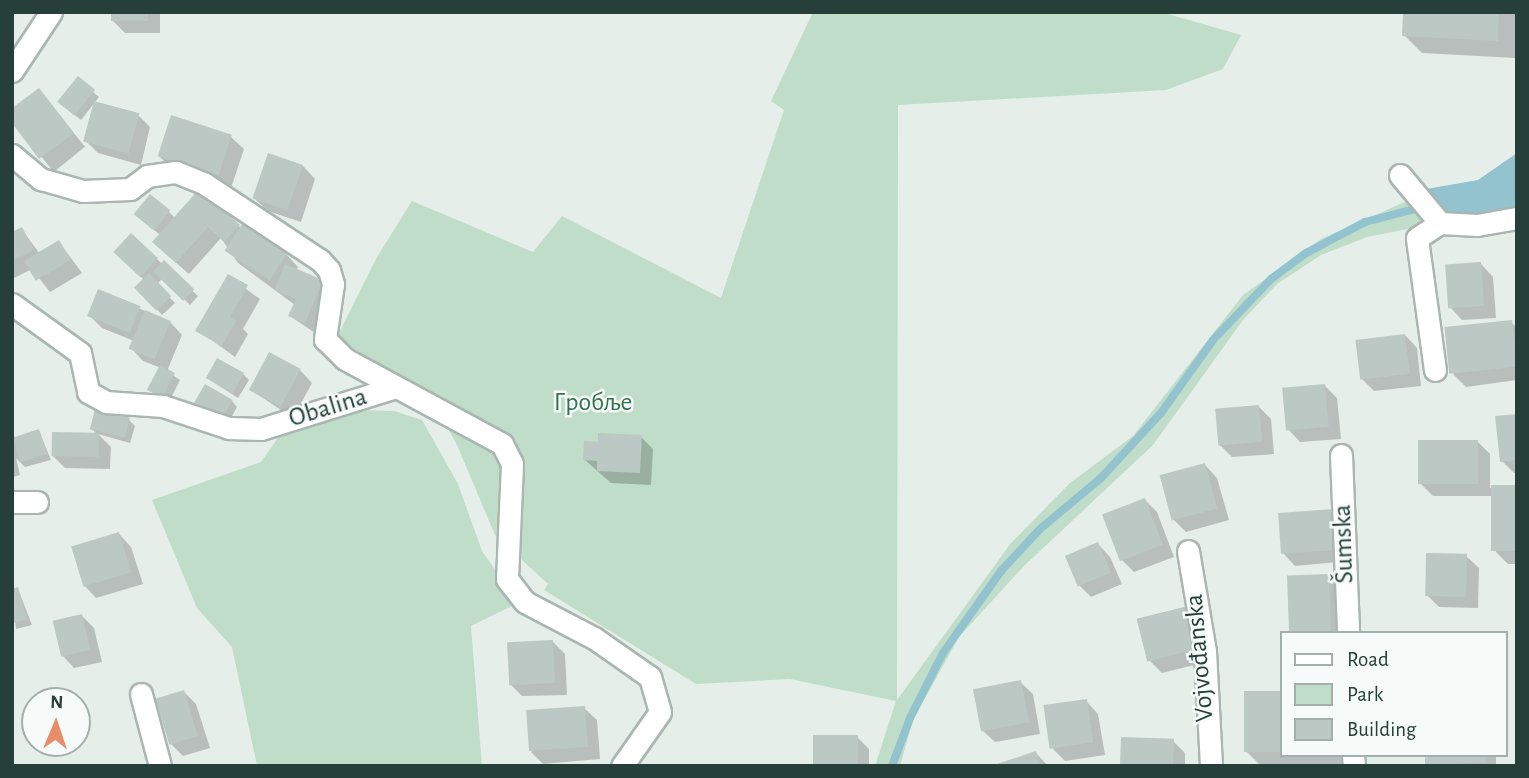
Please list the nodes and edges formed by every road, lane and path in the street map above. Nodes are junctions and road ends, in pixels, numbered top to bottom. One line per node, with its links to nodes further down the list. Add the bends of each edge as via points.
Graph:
1 (51, 12): 2 (street)
2 (12, 71)
3 (12, 155): 9 (street, Obalina, via 41,179 83,191 130,189 147,176 176,172 205,184 329,270 333,284 325,339 345,359)
4 (1407, 183): 6 (street)
5 (1517, 218): 6 (street, via 1477,225)
6 (1439, 222): 8 (street, via 1417,238)
7 (12, 304): 9 (street, Obalina, via 80,353 88,393 106,402 163,406 229,428 261,429)
8 (1435, 370)
9 (393, 388): 17 (street, via 463,419 502,444 513,464 508,579 526,602 550,619 594,638 650,677 660,712)
10 (1340, 455): 14 (street, Šumska)
11 (12, 502): 12 (street)
12 (37, 502)
13 (1188, 551): 18 (street, Vojvođanska, via 1205,651)
14 (1348, 631)
15 (141, 694): 16 (street)
16 (160, 766)
17 (622, 766)
18 (1211, 766)

